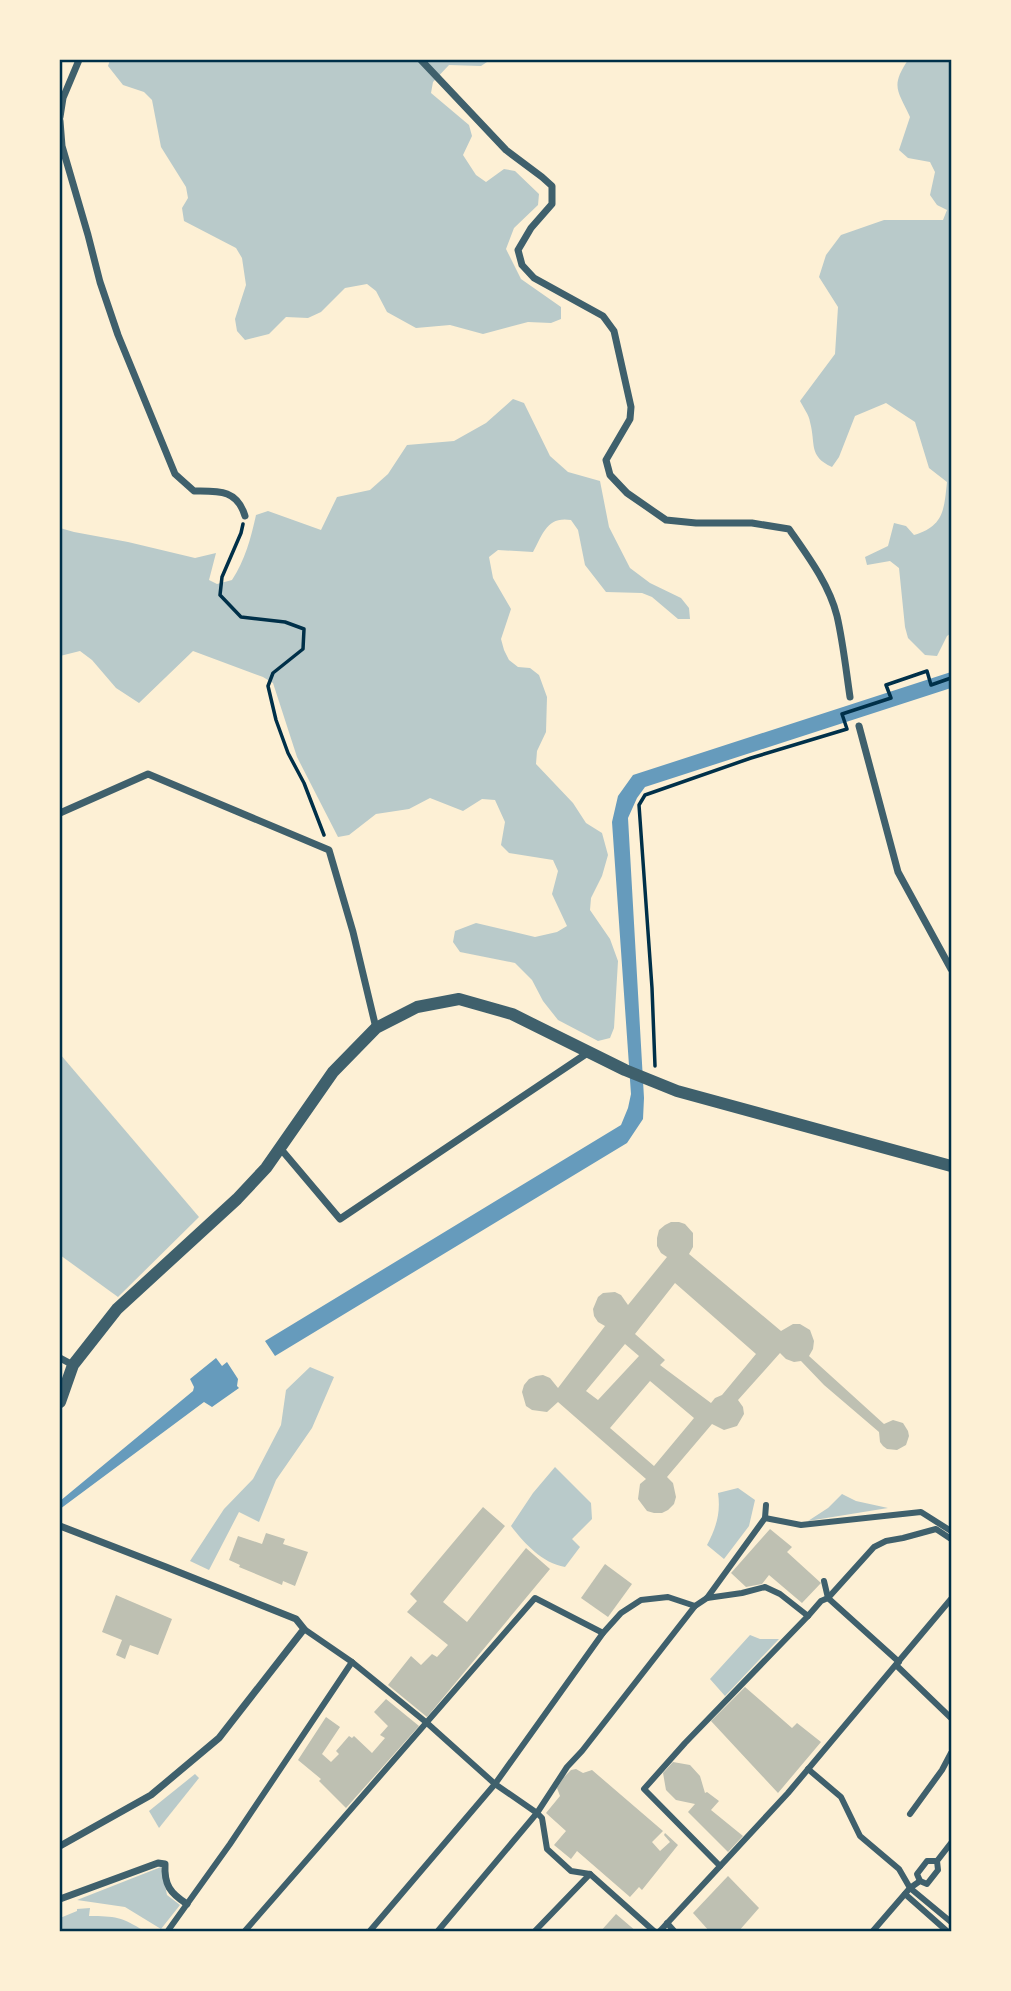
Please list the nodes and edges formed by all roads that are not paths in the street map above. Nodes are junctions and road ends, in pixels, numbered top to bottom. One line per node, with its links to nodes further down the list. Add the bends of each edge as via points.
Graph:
1 (79, 60): 3 (street, via 63,98)
2 (421, 60): 5 (street, via 506,150 552,186 552,204 518,250 522,265 534,278 603,316 614,331 631,407 630,419 606,460 610,475 666,520 789,529 829,593)
3 (60, 119): 4 (street, via 62,146 100,282 175,474 194,491 234,496)
4 (245, 516)
5 (850, 697)
6 (859, 726): 8 (street, via 898,872)
7 (60, 813): 9 (street, via 148,774 330,850)
8 (951, 969)
9 (376, 1028): 10 (street, via 417,1007 459,999 512,1014); 11 (street, via 332,1072)
10 (589, 1052): 11 (street, via 340,1219); 12 (street, via 677,1091)
11 (280, 1149): 14 (street, via 237,1199 117,1310)
12 (951, 1166)
13 (60, 1358): 14 (street)
14 (73, 1365): 15 (street)
15 (60, 1402)
16 (765, 1505): 17 (street)
17 (765, 1518): 19 (street, via 801,1525 921,1512); 22 (street)
18 (60, 1526): 27 (street, via 296,1619)
19 (951, 1531)
20 (951, 1539): 23 (street, via 936,1529 886,1541 874,1547)
21 (824, 1581): 23 (street)
22 (707, 1598): 25 (street); 26 (street, via 765,1587)
23 (828, 1598): 26 (street); 30 (street)
24 (951, 1600): 30 (street)
25 (695, 1606): 28 (street, via 668,1597 641,1600); 36 (street, via 567,1767)
26 (808, 1616): 42 (street, via 644,1789)
27 (304, 1629): 29 (street); 39 (street, via 219,1738 151,1795)
28 (603, 1633): 32 (street, via 535,1598); 35 (street)
29 (352, 1662): 32 (street); 48 (street)
30 (897, 1664): 31 (street); 34 (street)
31 (951, 1718)
32 (427, 1723): 35 (street); 52 (street)
33 (951, 1753): 37 (street)
34 (808, 1769): 42 (street); 45 (street, via 841,1797 859,1836 899,1869)
35 (495, 1784): 36 (street); 53 (street)
36 (537, 1813): 43 (street, via 547,1849 571,1871); 54 (street)
37 (910, 1814)
38 (951, 1843): 40 (street)
39 (60, 1846)
40 (949, 1852): 41 (street)
41 (937, 1861): 44 (street, via 927,1861 917,1874); 44 (street, via 938,1871 927,1884)
42 (720, 1866): 50 (street)
43 (590, 1874): 55 (street); 56 (street)
44 (920, 1881): 45 (street)
45 (910, 1888): 46 (street); 49 (street)
46 (905, 1894): 58 (street); 59 (street)
47 (60, 1899): 48 (street, via 158,1863 165,1864 168,1888)
48 (187, 1904): 51 (street)
49 (951, 1922)
50 (667, 1923): 56 (street); 57 (street)
51 (167, 1931)
52 (244, 1931)
53 (369, 1931)
54 (437, 1931)
55 (534, 1931)
56 (657, 1931)
57 (675, 1931)
58 (872, 1931)
59 (948, 1931)

